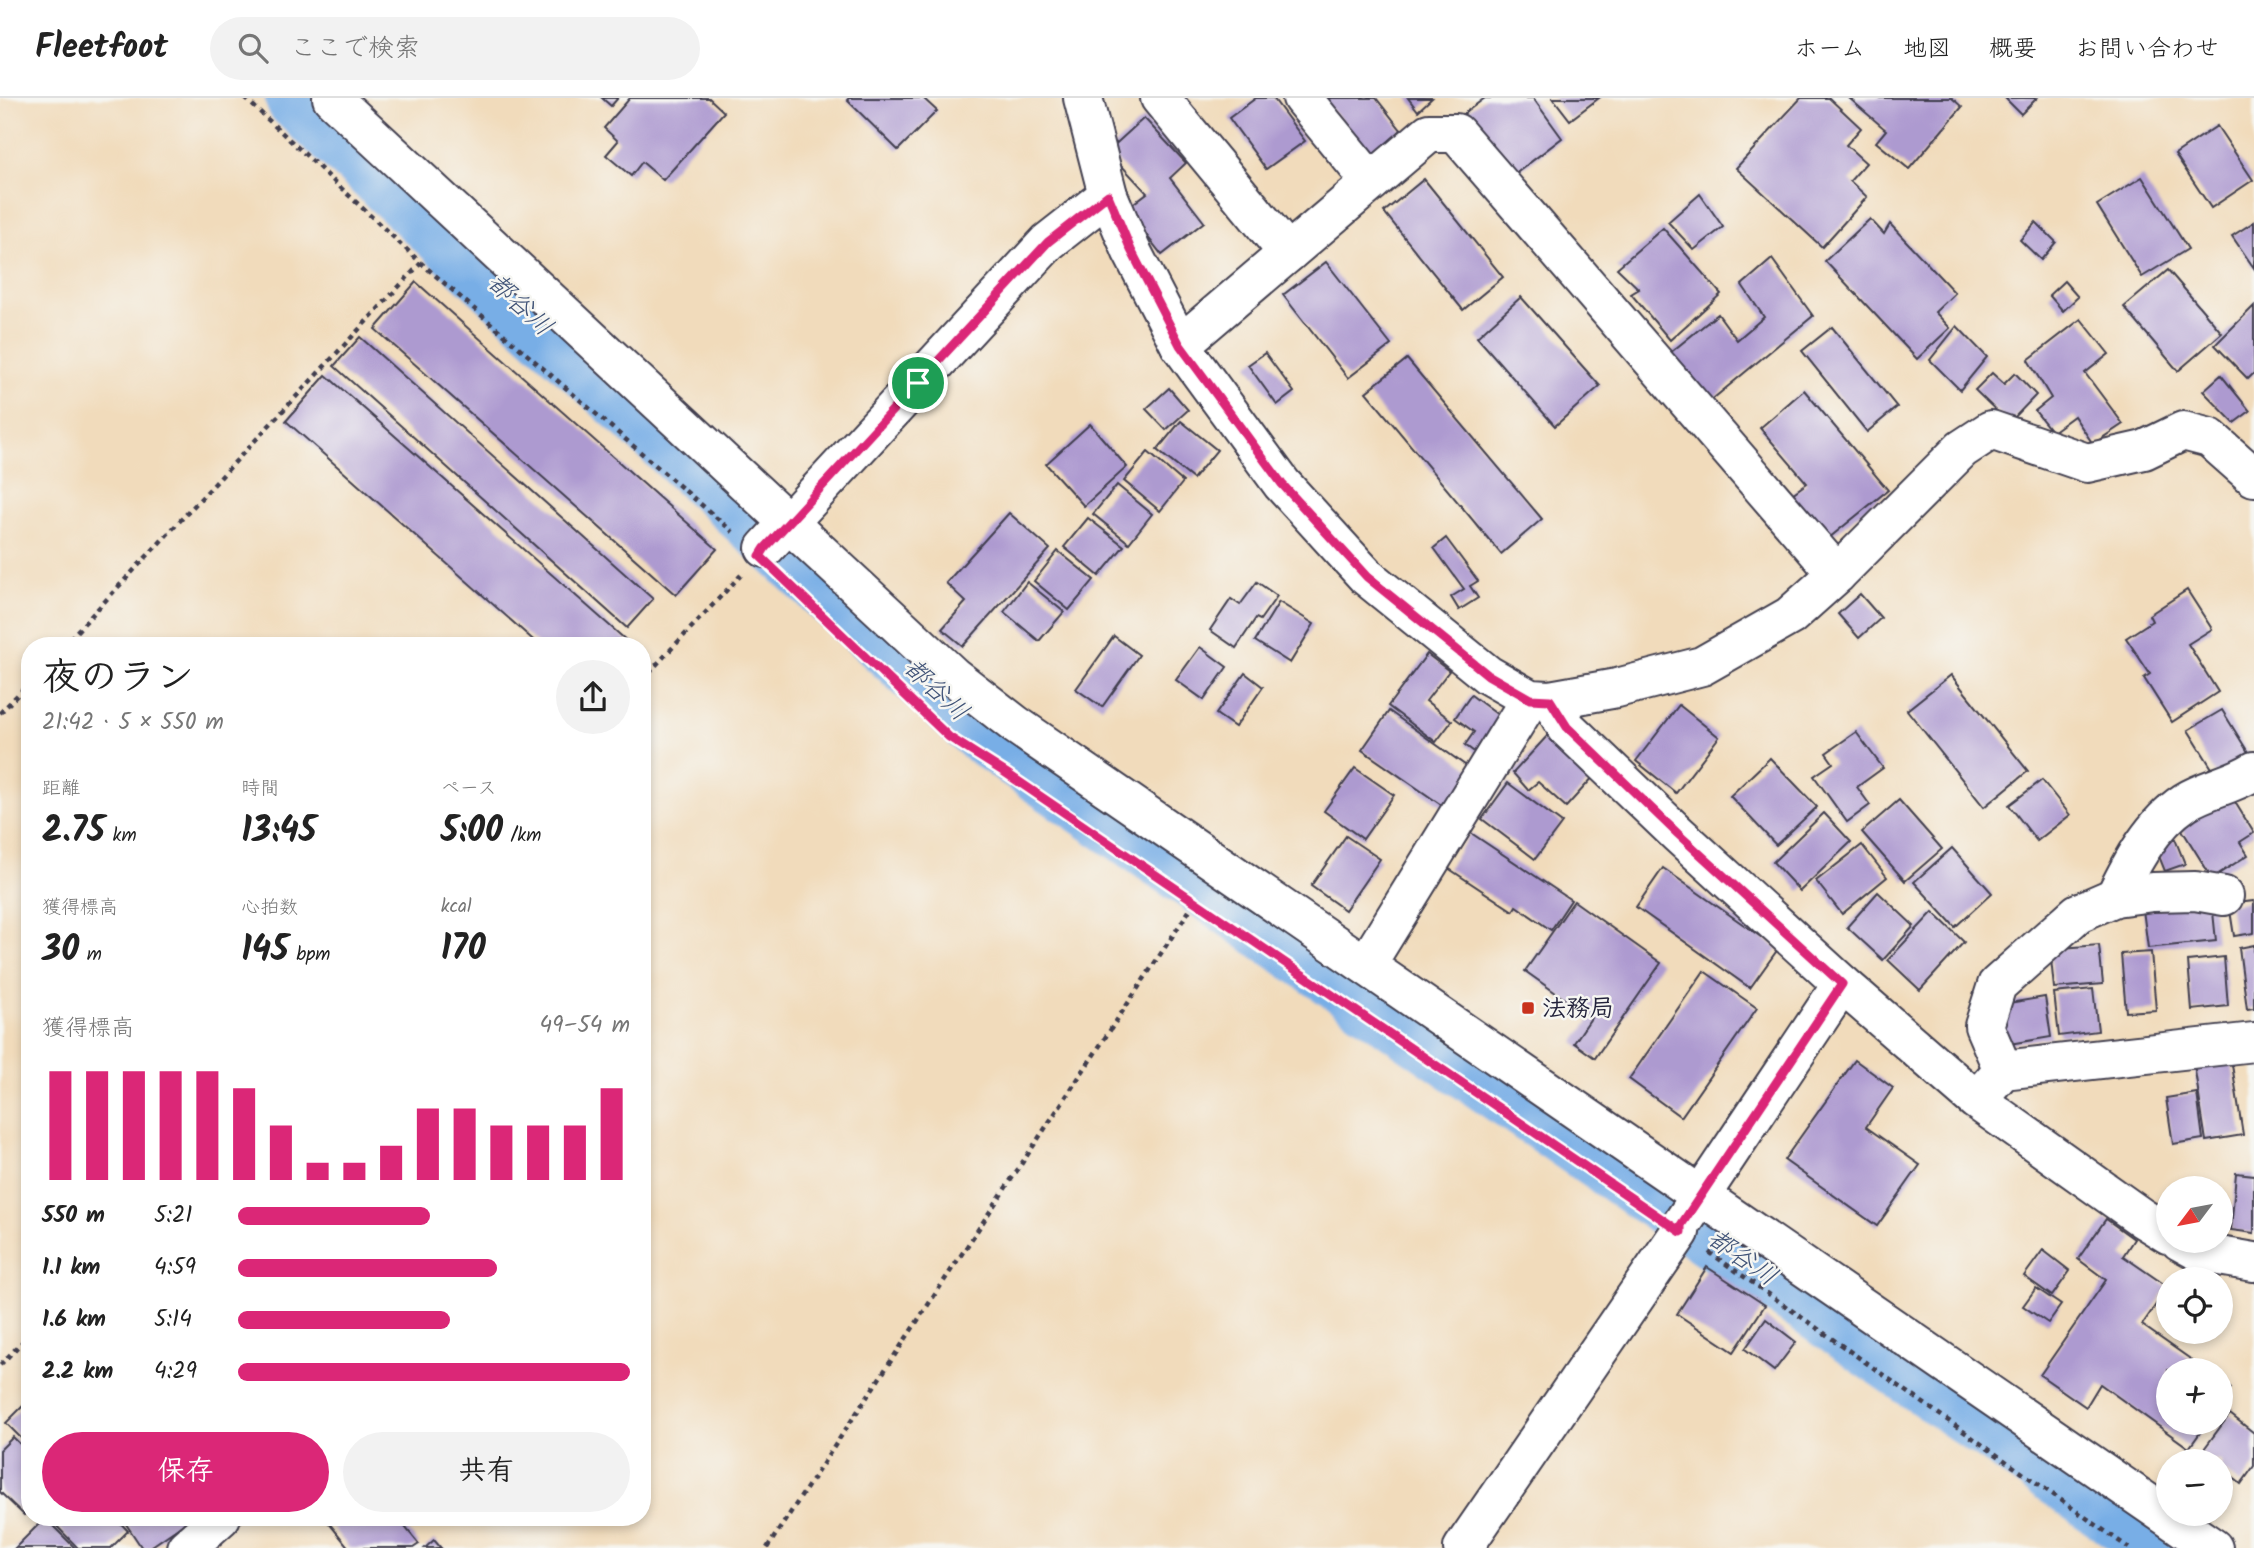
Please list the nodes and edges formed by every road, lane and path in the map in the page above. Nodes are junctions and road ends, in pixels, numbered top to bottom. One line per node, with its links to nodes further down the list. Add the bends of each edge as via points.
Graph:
1 (245, 98): 9 (path)
2 (332, 98): 12 (street)
3 (1160, 98): 8 (street)
4 (1302, 98): 6 (street)
5 (1091, 107): 7 (street)
6 (1371, 182): 8 (street); 13 (street, via 1429,133 1456,133)
7 (1108, 195): 10 (street); 12 (street, via 1048,242)
8 (1287, 253): 10 (street)
9 (421, 262): 12 (path); 14 (path)
10 (1180, 345): 17 (street, via 1282,484 1367,577 1488,675)
11 (2254, 477): 13 (street, via 2210,438 2183,431 2144,450 2087,463 1991,430 1962,449)
12 (773, 540): 15 (path); 22 (path, via 949,737); 23 (street, via 1016,725)
13 (1837, 574): 17 (street, via 1790,616 1703,666 1617,688)
14 (71, 637)
15 (651, 670)
16 (21, 691): 18 (path)
17 (1540, 700): 23 (street); 24 (street)
18 (0, 713)
19 (2254, 771): 21 (street, via 2238,782 2186,801 2161,822 2129,867)
20 (2224, 896): 21 (street, via 2195,891)
21 (2115, 897): 26 (street, via 2078,913 1997,985 1984,1026)
22 (1195, 902): 28 (path); 36 (path)
23 (1366, 965): 28 (street)
24 (1842, 984): 27 (street); 28 (street)
25 (2254, 1042): 26 (street)
26 (2003, 1070): 27 (street)
27 (1976, 1100): 29 (street)
28 (1689, 1216): 37 (street); 38 (path); 39 (street)
29 (2156, 1227)
30 (2202, 1253): 31 (street)
31 (2254, 1262)
32 (21, 1343): 33 (path)
33 (0, 1365)
34 (210, 1526): 35 (street)
35 (186, 1548)
36 (767, 1548)
37 (1463, 1548)
38 (2129, 1548)
39 (2213, 1548)

